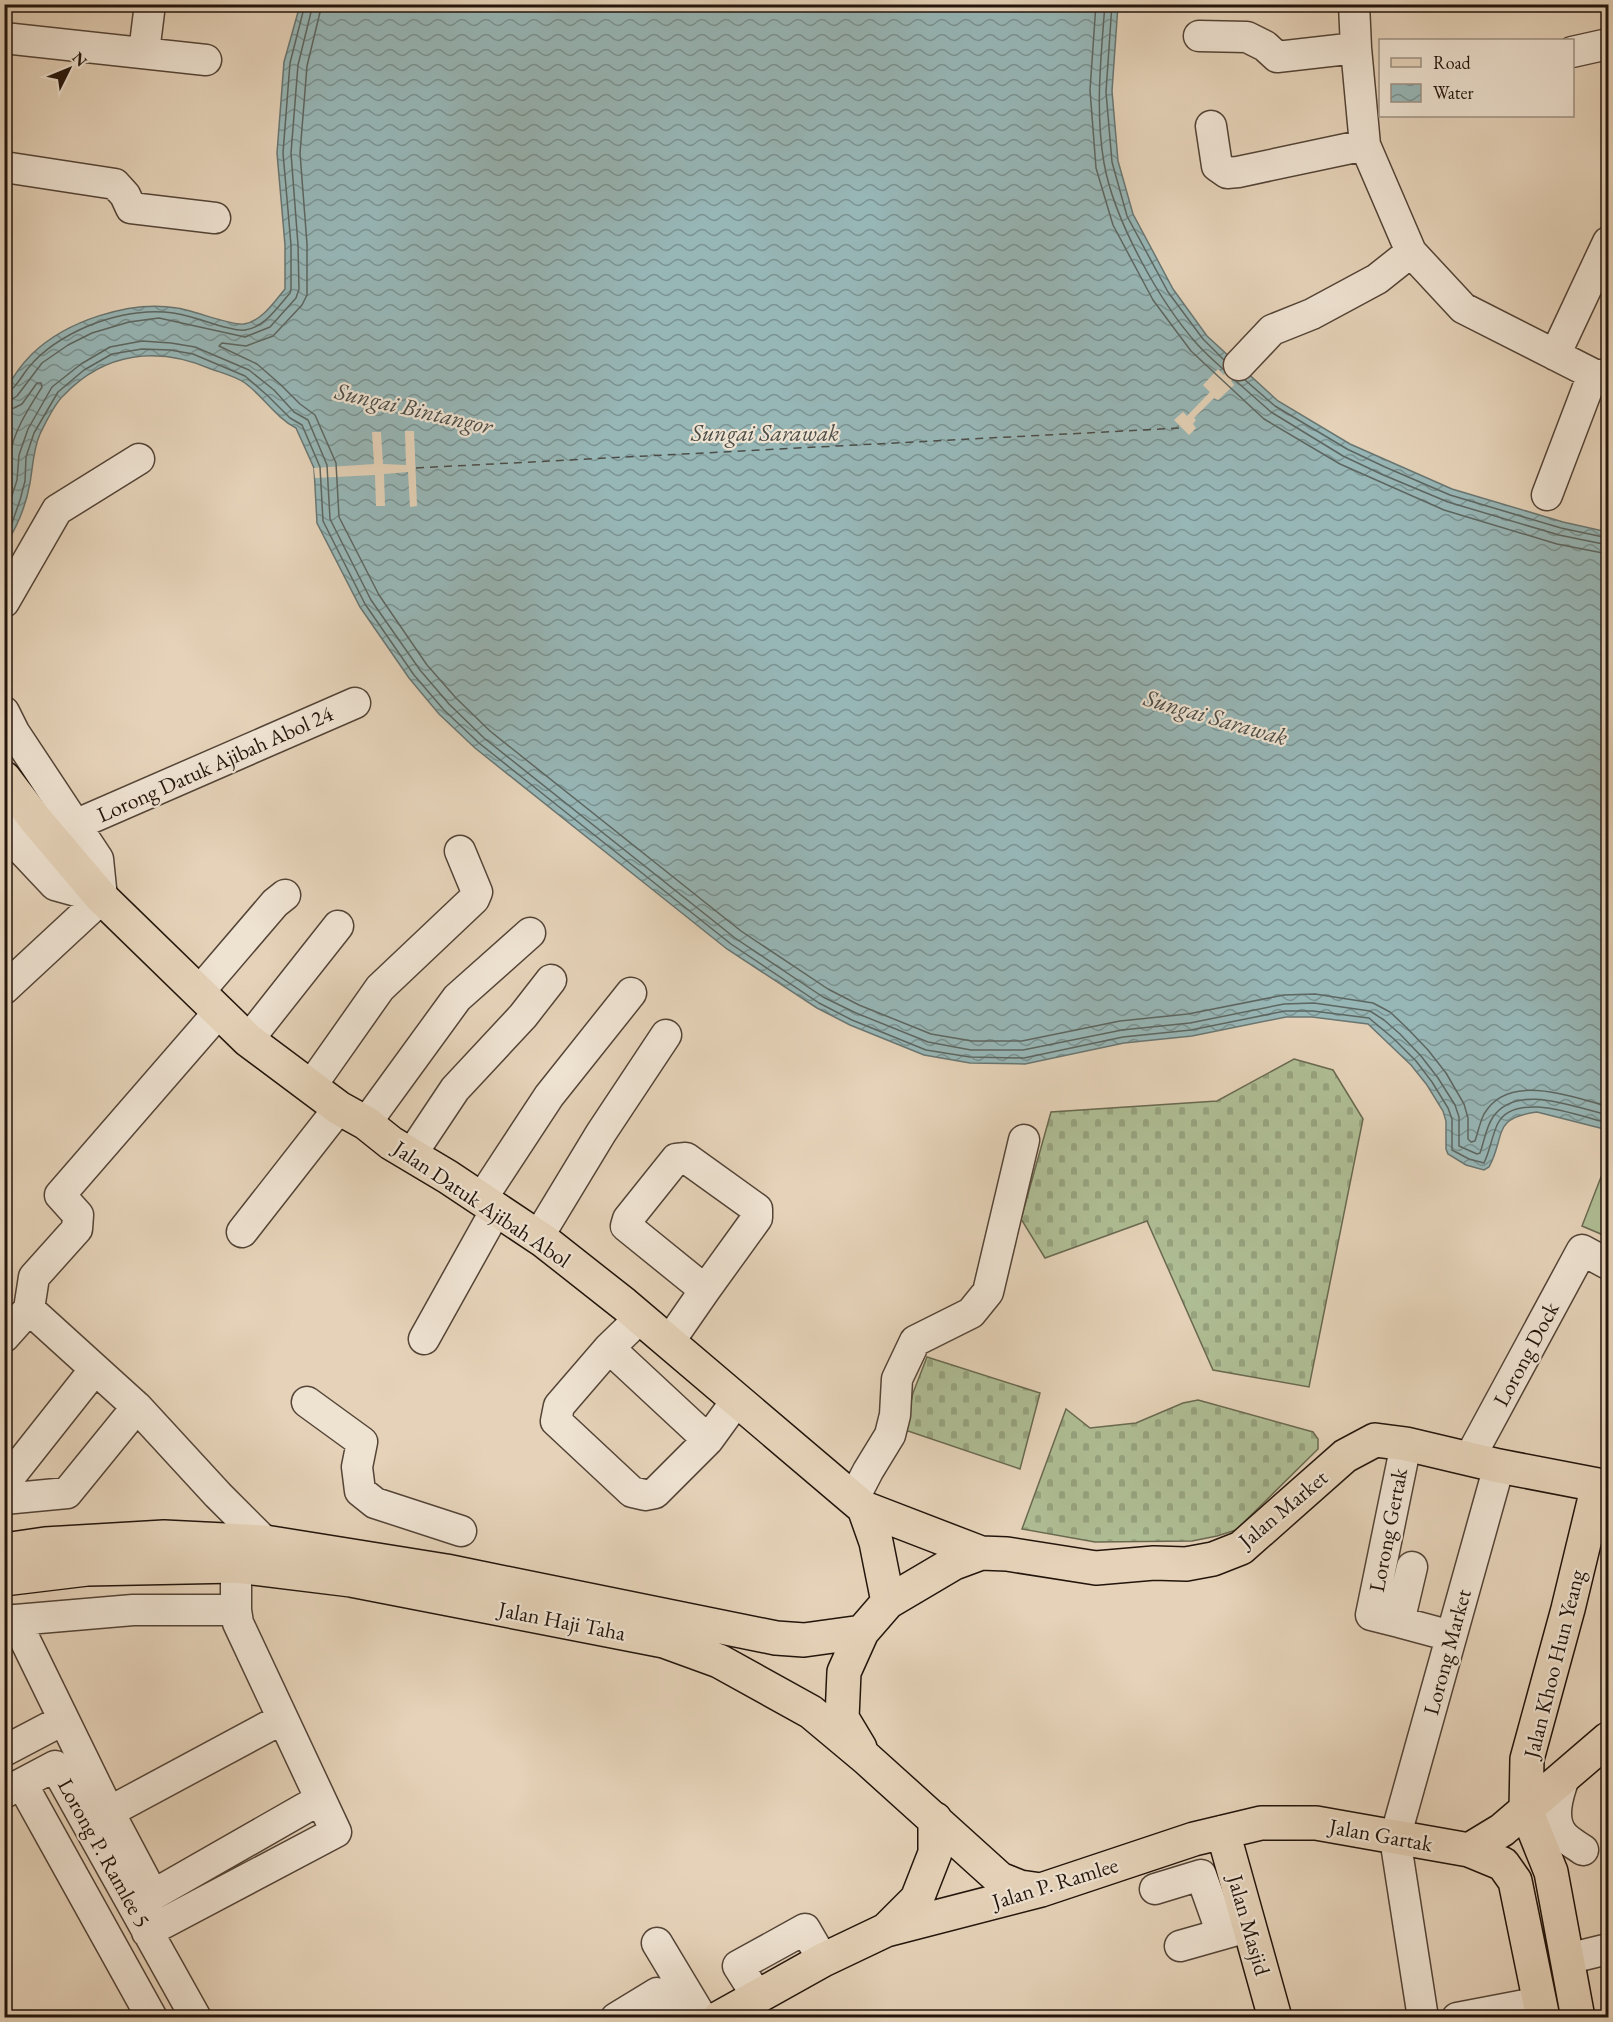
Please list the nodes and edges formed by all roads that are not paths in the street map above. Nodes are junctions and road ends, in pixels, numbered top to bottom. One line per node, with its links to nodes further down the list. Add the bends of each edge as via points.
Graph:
1 (150, 4): 7 (street)
2 (1354, 4): 6 (street)
3 (1198, 36): 6 (street, via 1247,37 1277,57)
4 (4, 38): 7 (street)
5 (1608, 44): 8 (street)
6 (1356, 48): 11 (street)
7 (144, 52): 9 (street)
8 (1574, 52)
9 (206, 60)
10 (1211, 126): 11 (street, via 1217,166 1227,173)
11 (1365, 145): 15 (street)
12 (4, 167): 13 (street, via 114,184 132,208)
13 (215, 218)
14 (1608, 242): 16 (street)
15 (1411, 252): 16 (street, via 1463,308); 17 (street, via 1377,279 1312,314 1272,330)
16 (1555, 355): 18 (street)
17 (1239, 365)
18 (1600, 375): 20 (street)
19 (139, 459): 21 (street, via 57,510)
20 (1546, 495)
21 (4, 602)
22 (355, 703): 25 (street, Lorong Datuk Ajibah Abol 24)
23 (4, 712): 25 (street)
24 (4, 778): 30 (main road, Jalan Datuk Ajibah Abol)
25 (75, 825): 30 (street, via 98,859)
26 (4, 826): 28 (street)
27 (460, 851): 39 (street, via 477,892 474,898 380,988)
28 (13, 855): 30 (street, via 55,885)
29 (285, 896): 36 (street, via 274,903)
30 (102, 898): 34 (street); 36 (main road, Jalan Datuk Ajibah Abol)
31 (338, 926): 38 (street)
32 (530, 933): 40 (street, via 457,998)
33 (551, 980): 42 (street, via 455,1089)
34 (4, 989)
35 (631, 993): 43 (street, via 549,1096)
36 (208, 1003): 38 (main road, Jalan Datuk Ajibah Abol); 48 (street, via 60,1195 78,1215 77,1229 34,1276)
37 (666, 1035): 45 (street)
38 (248, 1040): 39 (main road, Jalan Datuk Ajibah Abol)
39 (311, 1086): 40 (main road, Jalan Datuk Ajibah Abol)
40 (353, 1116): 42 (main road, Jalan Datuk Ajibah Abol); 44 (street)
41 (1024, 1140): 64 (street, via 988,1292 971,1313 915,1341 897,1379 890,1436 868,1471)
42 (411, 1155): 43 (main road, Jalan Datuk Ajibah Abol)
43 (489, 1203): 45 (main road, Jalan Datuk Ajibah Abol); 51 (street)
44 (242, 1232)
45 (538, 1237): 49 (main road, Jalan Datuk Ajibah Abol)
46 (1608, 1264): 60 (street, Lorong Dock, via 1582,1250)
47 (705, 1290): 47 (street, via 626,1226 676,1159 686,1158 757,1209 757,1218); 52 (street)
48 (29, 1309): 50 (street); 54 (street)
49 (640, 1318): 52 (main road, Jalan Datuk Ajibah Abol); 53 (street)
50 (4, 1337)
51 (424, 1339)
52 (669, 1342): 55 (main road, Jalan Datuk Ajibah Abol)
53 (609, 1348): 58 (street); 58 (street, via 559,1406 556,1421 623,1485 632,1492 655,1493)
54 (95, 1369): 57 (street); 61 (street)
55 (737, 1400): 58 (street); 64 (main road, Jalan Datuk Ajibah Abol)
56 (307, 1402): 65 (street, via 362,1442 357,1467 360,1491 375,1503)
57 (137, 1407): 61 (street, via 67,1493); 63 (street)
58 (708, 1440)
59 (1406, 1444): 60 (main road, Jalan Market); 69 (main road, Jalan Market, via 1375,1440 1345,1456 1241,1548 1214,1559 1096,1568); 75 (street, Lorong Gertak)
60 (1484, 1462): 62 (main road, Jalan Market); 78 (street, Lorong Market)
61 (7, 1480)
62 (1603, 1486): 84 (main road, Jalan Khoo Hun Yeang)
63 (218, 1494): 66 (street, via 221,1513); 67 (street)
64 (859, 1504): 69 (main road, Jalan Datuk Ajibah Abol); 73 (main road, via 876,1542)
65 (461, 1531)
66 (211, 1540): 67 (main road, Jalan Haji Taha); 68 (main road, Jalan Haji Taha, via 164,1537)
67 (265, 1542): 77 (main road, Jalan Haji Taha, via 446,1570 776,1638 804,1640)
68 (4, 1550)
69 (981, 1553): 73 (main road, Jalan Market, via 954,1563)
70 (236, 1566): 72 (main road, Jalan Haji Taha, via 87,1569); 74 (street); 83 (main road, Jalan Haji Taha, via 351,1580 664,1641 719,1661 811,1712)
71 (1412, 1567): 75 (street)
72 (4, 1579)
73 (888, 1602): 77 (main road)
74 (236, 1610): 76 (street, via 133,1610); 79 (street, via 238,1623)
75 (1385, 1619): 78 (street)
76 (8, 1620): 80 (street, via 25,1640)
77 (862, 1632): 83 (main road, via 844,1672 842,1718)
78 (1451, 1636): 92 (street, Lorong Market)
79 (282, 1719): 87 (street); 89 (street)
80 (63, 1720): 82 (street); 89 (street)
81 (1608, 1739): 85 (main road)
82 (4, 1751)
83 (866, 1758): 90 (main road, Jalan Haji Taha)
84 (1527, 1759): 85 (main road, via 1534,1772 1545,1778); 88 (main road, Jalan Khoo Hun Yeang)
85 (1564, 1778): 88 (main road); 93 (street, via 1557,1798 1558,1827 1564,1836)
86 (13, 1788): 98 (street, Lorong P. Ramlee 5, via 55,1766); 107 (street, Lorong P. Ramlee 5)
87 (319, 1800): 98 (street); 101 (street, via 336,1832)
88 (1526, 1810): 94 (main road); 95 (main road, Jalan Khoo Hun Yeang)
89 (109, 1812): 98 (street)
90 (935, 1819): 96 (main road, Jalan Haji Taha, via 1000,1879); 99 (main road, Jalan P. Ramlee, via 935,1853 916,1899)
91 (1224, 1832): 92 (main road, Jalan Gartak, via 1261,1823 1316,1823); 96 (main road, Jalan P. Ramlee); 100 (main road, Jalan Masjid)
92 (1395, 1838): 94 (main road, Jalan Gartak); 114 (street)
93 (1596, 1847): 95 (street)
94 (1469, 1850): 106 (main road, via 1503,1864 1515,1881)
95 (1551, 1872): 105 (main road, Jalan Khoo Hun Yeang)
96 (1041, 1890): 99 (main road, Jalan P. Ramlee)
97 (1155, 1890): 100 (street, via 1201,1875)
98 (143, 1900): 101 (street, Lorong P. Ramlee 5)
99 (886, 1930): 112 (main road, Jalan P. Ramlee, via 823,1959)
100 (1235, 1930): 103 (street); 113 (main road, Jalan Masjid)
101 (147, 1932): 108 (street, Lorong P. Ramlee 5)
102 (657, 1943): 111 (street, via 693,1983)
103 (1180, 1946)
104 (1608, 1949): 105 (street)
105 (1567, 1959): 116 (main road, Jalan Khoo Hun Yeang)
106 (1541, 2010): 115 (street)
107 (152, 2018)
108 (196, 2018)
109 (616, 2018): 110 (street, via 657,1993)
110 (673, 2018)
111 (702, 2018)
112 (719, 2018)
113 (1275, 2018)
114 (1423, 2018)
115 (1457, 2018)
116 (1578, 2018)

